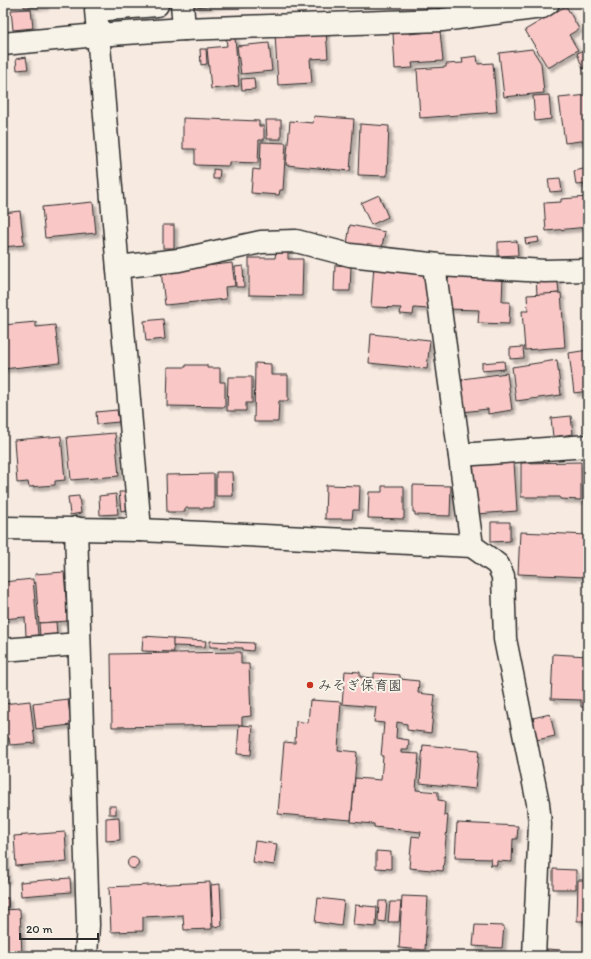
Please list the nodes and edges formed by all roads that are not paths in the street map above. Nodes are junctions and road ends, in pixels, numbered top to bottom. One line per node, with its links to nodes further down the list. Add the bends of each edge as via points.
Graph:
1 (157, 3): 5 (street, via 96,10)
2 (182, 3): 4 (street)
3 (548, 3): 4 (street, via 542,7 442,20)
4 (184, 29): 5 (street)
5 (97, 35): 6 (street); 8 (street)
6 (3, 44)
7 (434, 265): 8 (street, via 350,255 296,242 261,242 179,260); 9 (street, via 545,271); 11 (street)
8 (118, 267): 14 (street)
9 (588, 270)
10 (588, 446): 11 (street)
11 (460, 455): 15 (street)
12 (3, 528): 13 (street)
13 (76, 528): 14 (street); 16 (street)
14 (140, 530): 15 (street)
15 (472, 546): 19 (street, via 498,565 503,576 506,639 538,803 540,824)
16 (79, 644): 17 (street); 18 (street, via 88,926)
17 (3, 650)
18 (86, 956)
19 (534, 956)

